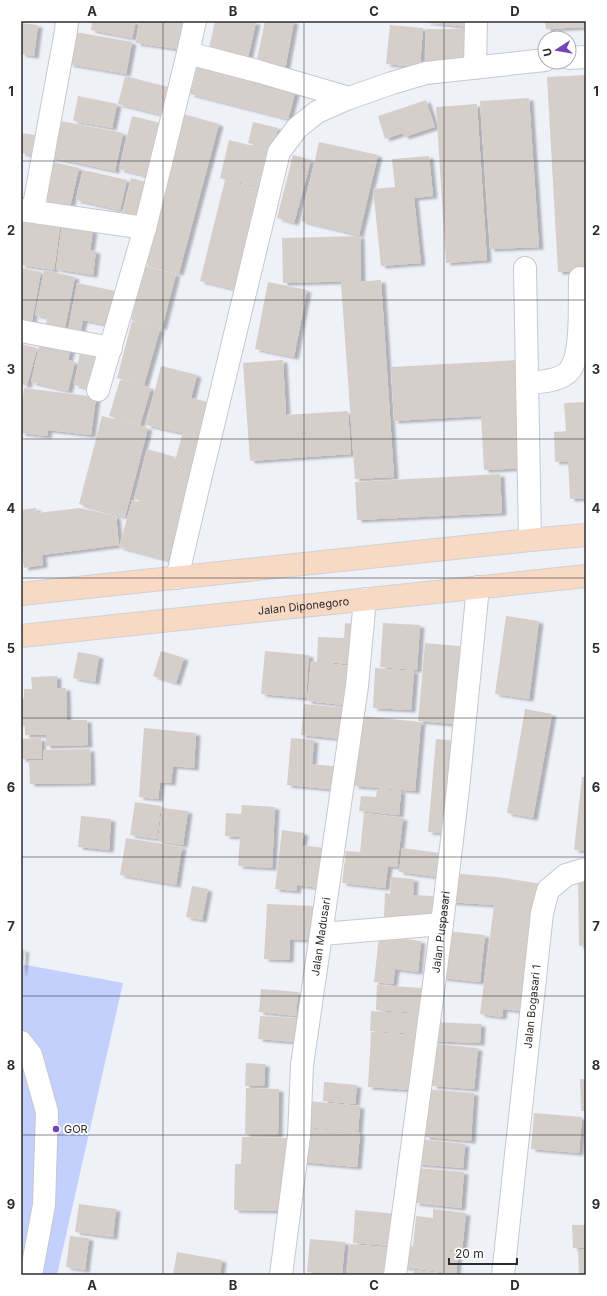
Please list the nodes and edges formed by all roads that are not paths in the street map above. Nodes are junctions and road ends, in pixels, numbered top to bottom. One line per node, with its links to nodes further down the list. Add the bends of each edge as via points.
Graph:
1 (67, 21): 8 (street)
2 (195, 21): 4 (street)
3 (476, 21): 6 (street)
4 (188, 53): 7 (street); 9 (street)
5 (537, 61): 6 (street)
6 (475, 68): 7 (street, via 426,73)
7 (349, 98): 19 (street, via 317,112 297,128 279,152)
8 (27, 210): 9 (street)
9 (145, 228): 13 (street)
10 (525, 268): 14 (street)
11 (580, 278): 14 (street, via 577,357 570,371 546,382)
12 (21, 331): 13 (street)
13 (111, 348): 15 (street)
14 (527, 383): 17 (street)
15 (98, 390)
16 (586, 535): 17 (main road)
17 (530, 540): 19 (main road)
18 (586, 576): 20 (main road, Jalan Diponegoro)
19 (177, 578): 21 (main road)
20 (478, 587): 22 (main road, Jalan Diponegoro); 25 (street, Jalan Puspasari)
21 (21, 594)
22 (364, 599): 23 (main road, Jalan Diponegoro); 26 (street, Jalan Madusari, via 357,686)
23 (21, 636)
24 (586, 869): 31 (street, Jalan Bogasari 1, via 566,875 548,890 542,913)
25 (442, 924): 26 (street); 30 (street, Jalan Puspasari)
26 (322, 934): 29 (street, Jalan Madusari, via 302,1066 299,1136)
27 (21, 1042): 28 (street, via 30,1055 47,1112 44,1205)
28 (31, 1275)
29 (281, 1275)
30 (395, 1275)
31 (503, 1275)

